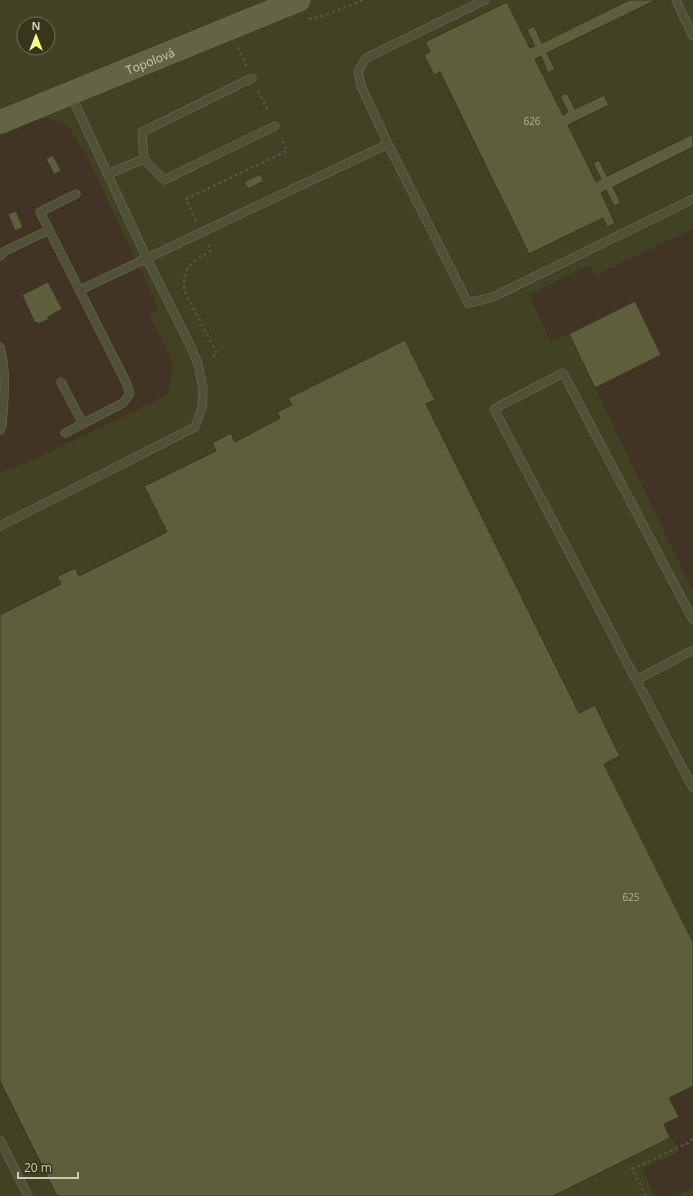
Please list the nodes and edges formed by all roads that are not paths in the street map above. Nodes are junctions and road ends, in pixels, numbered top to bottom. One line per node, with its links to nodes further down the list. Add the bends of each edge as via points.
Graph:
1 (300, 0): 6 (street, Topolová)
2 (485, 0): 9 (lane, via 366,58 358,71 361,86)
3 (676, 0): 4 (lane)
4 (693, 36)
5 (252, 78): 10 (lane, via 142,132)
6 (70, 94): 7 (street, Topolová); 11 (lane)
7 (0, 122)
8 (275, 126): 10 (lane, via 164,180)
9 (388, 144): 13 (lane, via 468,303 493,297); 16 (lane)
10 (144, 159): 11 (lane)
11 (108, 174): 16 (lane)
12 (76, 194): 14 (lane, via 40,212)
13 (693, 199)
14 (49, 230): 15 (lane, via 5,251); 17 (lane)
15 (0, 256)
16 (147, 259): 17 (lane); 23 (lane, via 198,364 203,389 202,408 195,427)
17 (80, 290): 20 (lane, via 130,394 123,402)
18 (0, 348): 21 (lane, via 4,394)
19 (61, 382): 20 (lane)
20 (82, 424): 22 (lane)
21 (0, 430)
22 (65, 433)
23 (0, 526)
24 (693, 620): 26 (lane, via 563,373 494,410)
25 (693, 650): 26 (lane)
26 (636, 680): 27 (lane)
27 (693, 788)
28 (0, 1140): 29 (lane)
29 (28, 1196)

